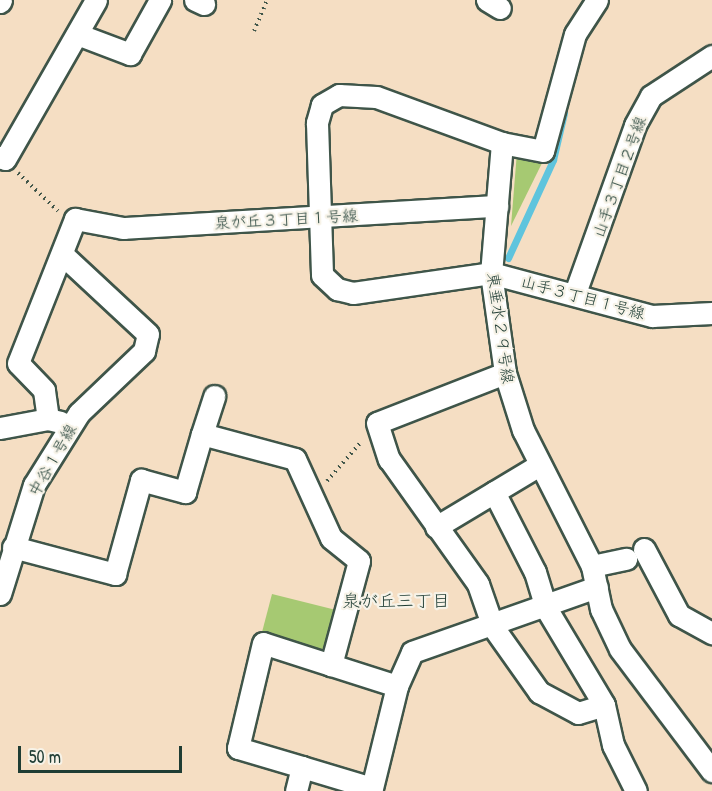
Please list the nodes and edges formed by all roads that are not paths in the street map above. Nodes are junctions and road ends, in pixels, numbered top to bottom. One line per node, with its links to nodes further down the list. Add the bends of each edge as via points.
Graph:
1 (96, 0): 4 (street)
2 (160, 0): 4 (street, via 130,54)
3 (597, 0): 6 (street, via 575,34 543,151)
4 (77, 34): 7 (street)
5 (712, 56): 12 (street, 山手３丁目２号線, via 651,96 635,125)
6 (502, 143): 8 (street, 東垂水２９号線); 9 (street, via 376,97 339,95 322,105 317,123)
7 (3, 158)
8 (497, 206): 9 (street, 泉が丘３丁目１号線); 11 (street, 東垂水２９号線)
9 (320, 218): 10 (street, 泉が丘３丁目１号線, via 123,228 75,219); 11 (street, via 322,275 337,289 353,293)
10 (63, 255): 16 (street, via 18,363 45,390); 17 (street, 中谷１号線, via 148,333 144,351)
11 (491, 273): 12 (street, 山手３丁目１号線); 14 (street, 東垂水２９号線)
12 (575, 293): 13 (street, 山手３丁目１号線, via 652,316)
13 (712, 313)
14 (505, 373): 20 (street, 東垂水２９号線); 22 (street, via 377,423 389,459)
15 (214, 396): 19 (street)
16 (48, 419): 17 (street); 18 (street)
17 (72, 425): 23 (street, 中谷１号線, via 34,485)
18 (0, 428)
19 (202, 434): 23 (street, via 185,492 141,480 115,574); 29 (street, via 296,459 331,538 359,561)
20 (539, 465): 21 (street); 24 (street, 東垂水２９号線)
21 (494, 492): 22 (street); 26 (street, via 535,572)
22 (436, 527): 27 (street, via 478,584)
23 (13, 547): 25 (street, 中谷１号線)
24 (595, 576): 26 (street); 28 (street, via 635,554 679,615); 33 (street, 東垂水２９号線, via 620,649)
25 (0, 594)
26 (546, 608): 27 (street); 31 (street)
27 (493, 627): 30 (street, via 412,652); 31 (street, via 539,692 555,706 578,713)
28 (712, 633)
29 (331, 665): 30 (street); 32 (street, via 263,643 238,748)
30 (397, 686): 34 (street)
31 (603, 705): 36 (street, via 613,745)
32 (302, 767): 34 (street); 35 (street)
33 (712, 771)
34 (376, 790)
35 (296, 791)
36 (636, 791)

